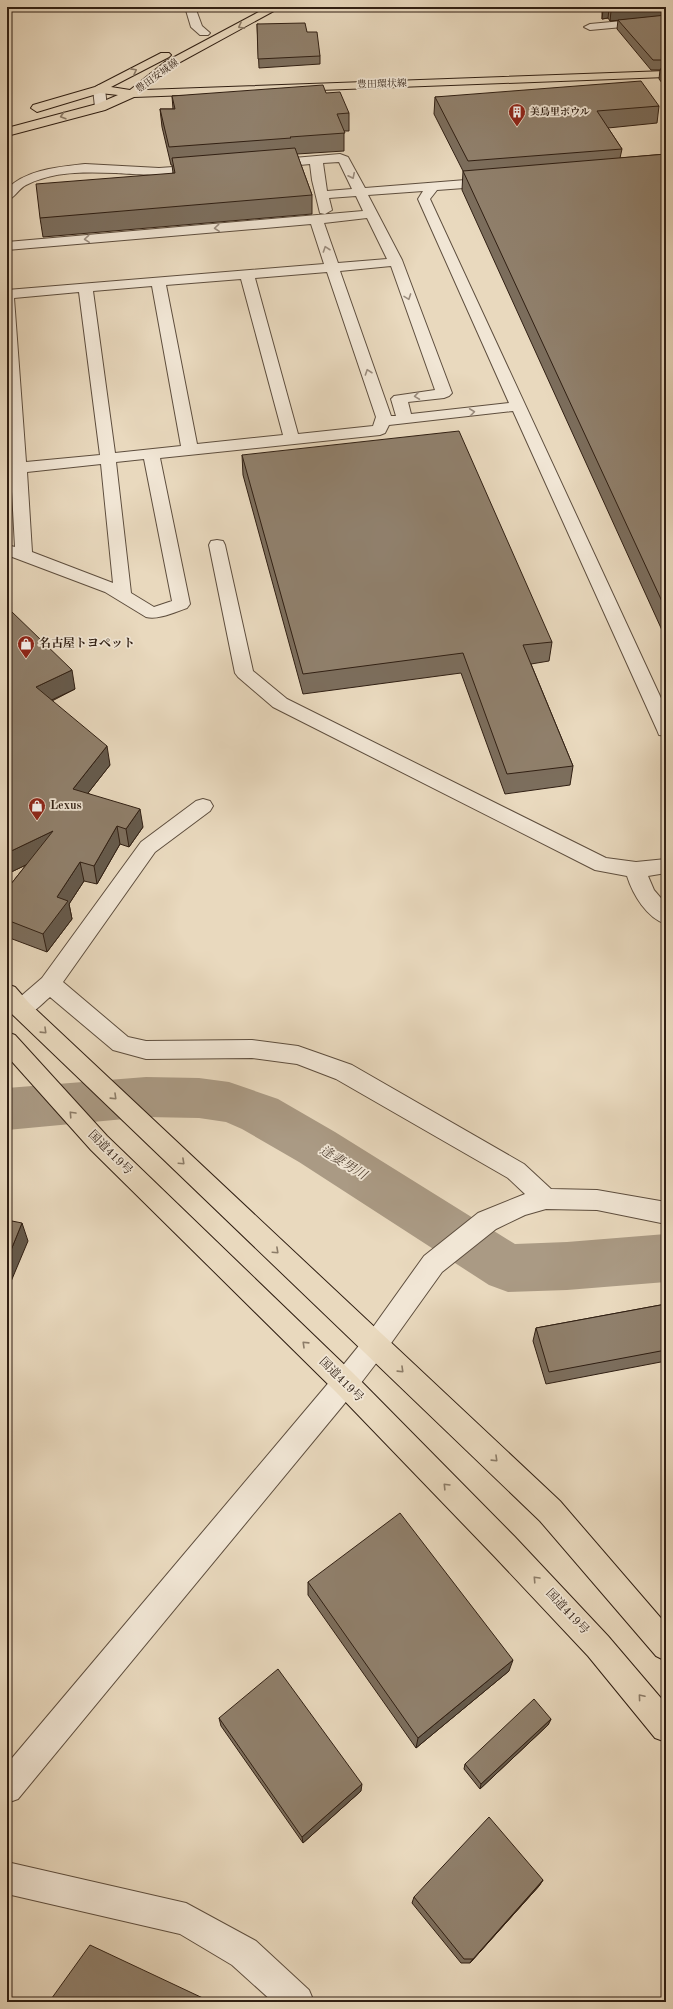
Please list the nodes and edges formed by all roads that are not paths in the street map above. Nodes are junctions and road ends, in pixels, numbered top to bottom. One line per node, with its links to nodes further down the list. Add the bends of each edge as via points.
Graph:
1 (190, 7): 6 (street, via 197,27)
2 (253, 7): 6 (main road, 豊田安城線)
3 (276, 7): 9 (main road, 豊田安城線, one-way to 9, via 169,64)
4 (666, 20): 5 (street)
5 (590, 27)
6 (204, 33): 8 (main road, 豊田安城線, one-way to 6)
7 (666, 74): 9 (main road, 豊田環状線)
8 (99, 89): 9 (main road, 豊田環状線); 10 (street); 11 (main road, 豊田安城線)
9 (132, 94): 10 (main road, 豊田安城線)
10 (101, 107): 12 (main road, 豊田安城線, one-way to 12)
11 (23, 112)
12 (7, 132)
13 (316, 160): 14 (street); 18 (street, one-way to 18, via 344,160); 19 (street)
14 (255, 165)
15 (217, 168): 20 (street, via 159,172 86,168 52,172 20,183)
16 (503, 181): 17 (street)
17 (433, 186): 18 (street); 33 (street, via 424,199)
18 (360, 192): 19 (street); 21 (street)
19 (322, 195): 22 (street)
20 (7, 196)
21 (371, 214): 22 (street); 24 (street)
22 (322, 219): 23 (street, one-way to 23); 25 (street, one-way to 22)
23 (7, 246)
24 (395, 261): 25 (street); 31 (street, one-way to 31, via 444,393)
25 (332, 267): 26 (street); 32 (street, one-way to 25)
26 (246, 274): 27 (street); 36 (street)
27 (158, 281): 28 (street); 37 (street)
28 (84, 287): 29 (street); 39 (street)
29 (7, 294)
30 (7, 297): 40 (street)
31 (398, 399): 32 (street); 34 (street)
32 (378, 400): 35 (street, via 384,417)
33 (519, 406): 34 (street, one-way to 33); 45 (street)
34 (406, 419): 35 (street)
35 (382, 422): 36 (street, via 380,430)
36 (292, 439): 37 (street)
37 (190, 450): 38 (street)
38 (151, 454): 39 (street); 44 (street, via 181,604 152,613)
39 (108, 458): 40 (street); 44 (street)
40 (12, 468): 43 (street)
41 (217, 545): 48 (street, via 244,673 280,703 602,865)
42 (7, 550): 43 (street)
43 (24, 555): 44 (street)
44 (123, 595)
45 (666, 730)
46 (203, 806): 50 (street, via 148,847)
47 (666, 866): 48 (street)
48 (636, 870): 49 (street, via 638,882 647,898)
49 (666, 916)
50 (50, 984): 51 (street); 53 (street, via 121,1044 146,1050 252,1049 298,1055 344,1072 516,1171)
51 (14, 1001): 55 (main road, one-way to 55)
52 (7, 1041): 56 (main road, 国道419号, one-way to 52, via 99,1143)
53 (546, 1199): 54 (street, via 597,1200); 55 (street, via 520,1206 486,1221 433,1264)
54 (666, 1213)
55 (376, 1345): 56 (street); 57 (main road, one-way to 57, via 550,1511)
56 (345, 1383): 58 (main road, 国道419号, one-way to 56, via 598,1646); 59 (street)
57 (666, 1646)
58 (666, 1727)
59 (7, 1788)
60 (7, 1878): 61 (street, via 186,1919 244,1953)
61 (297, 2002)

